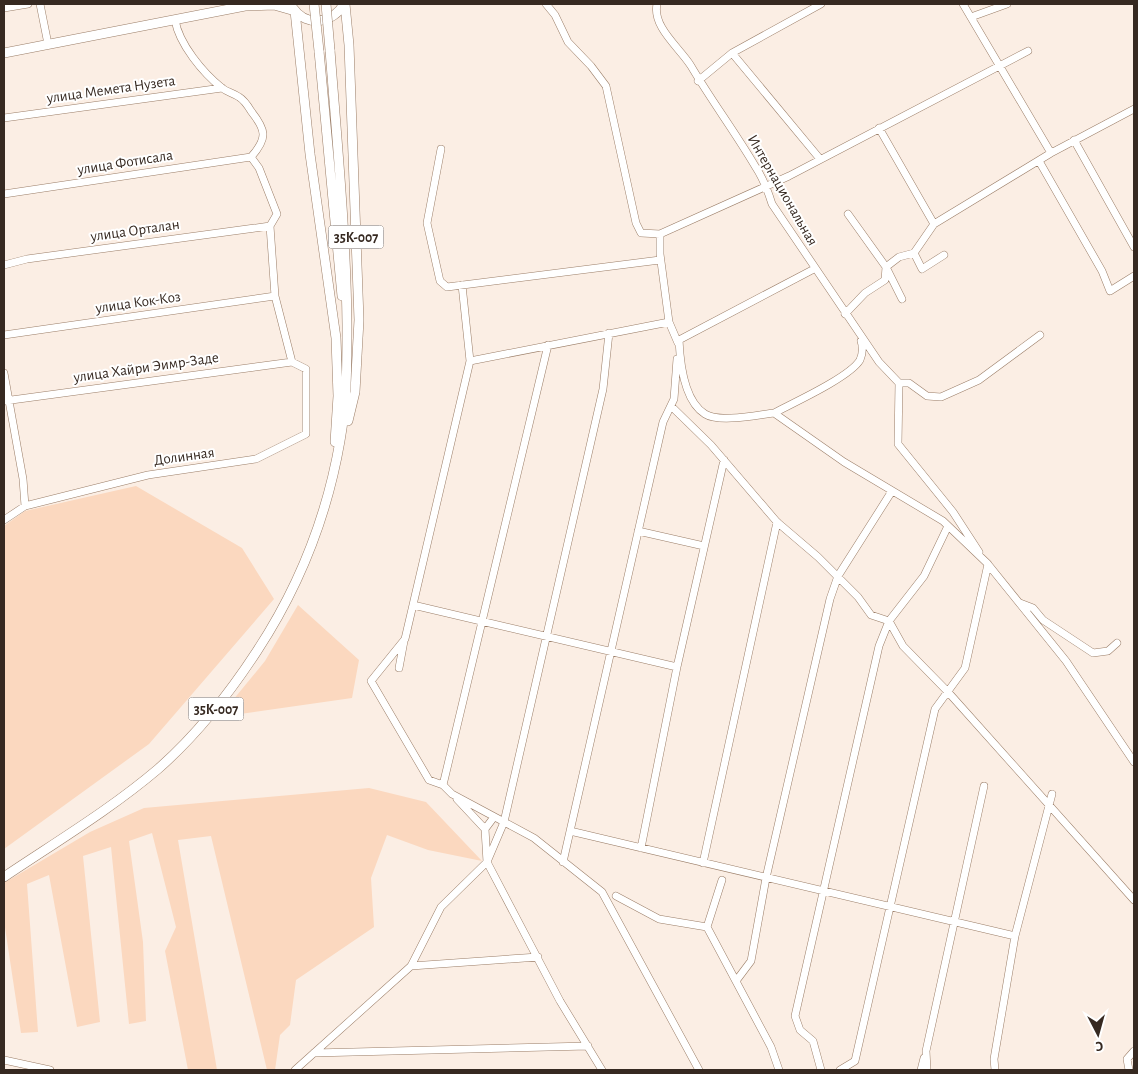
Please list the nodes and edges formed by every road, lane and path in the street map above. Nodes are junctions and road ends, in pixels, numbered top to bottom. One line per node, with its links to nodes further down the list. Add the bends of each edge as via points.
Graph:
1 (28, 4): 13 (street)
2 (40, 4): 16 (street)
3 (314, 4): 51 (main road, 35К-007, bridge)
4 (326, 4): 51 (main road, 35К-007, bridge, via 347,279)
5 (344, 4): 12 (main road, via 334,16 320,21 305,18); 66 (main road, 35К-007, via 349,44 359,320 355,392)
6 (546, 4): 37 (street, via 568,42 606,86 640,233)
7 (657, 4): 21 (street, Интернациональная, via 655,12)
8 (822, 4): 19 (street)
9 (962, 4): 14 (street)
10 (1007, 4): 14 (street)
11 (248, 5): 12 (main road); 15 (main road)
12 (293, 7): 66 (main road, 35К-007, via 336,338)
13 (4, 8)
14 (971, 17): 20 (street)
15 (175, 20): 16 (main road); 22 (street, via 176,30 187,50)
16 (48, 44): 18 (main road)
17 (1028, 51): 20 (street)
18 (4, 52)
19 (732, 53): 21 (street); 30 (street)
20 (998, 66): 25 (street); 28 (street)
21 (698, 81): 32 (street, Интернациональная)
22 (222, 88): 24 (street, улица Мемета Нузета); 29 (street, via 241,98 262,125 264,137)
23 (1134, 109): 26 (street)
24 (4, 118)
25 (879, 128): 30 (street); 35 (street)
26 (1074, 140): 28 (street); 38 (street)
27 (441, 149): 46 (street, via 427,223 440,281 447,287)
28 (1051, 153): 31 (street)
29 (251, 156): 33 (street, улица Фотисала); 36 (street, via 277,214)
30 (820, 158): 32 (street)
31 (1039, 161): 35 (street); 45 (street, via 1102,271 1110,291)
32 (766, 186): 37 (street); 44 (street, Интернациональная, via 772,204)
33 (4, 194)
34 (848, 214): 43 (street)
35 (934, 224): 39 (street)
36 (270, 226): 42 (street, улица Орталан); 47 (street)
37 (660, 234): 41 (street)
38 (1134, 247)
39 (914, 253): 40 (street, via 922,269); 43 (street, via 899,257)
40 (944, 255)
41 (660, 260): 46 (street); 50 (street)
42 (4, 264)
43 (886, 267): 48 (street); 49 (street, via 885,280 865,293)
44 (814, 269): 49 (street, Интернациональная); 56 (street)
45 (1134, 276)
46 (462, 285): 58 (street)
47 (275, 296): 53 (street, улица Кок-Коз); 59 (street)
48 (902, 299)
49 (846, 314): 55 (street, Интернациональная)
50 (669, 322): 52 (street); 56 (street)
51 (347, 329): 66 (main road, 35К-007, via 347,387)
52 (609, 333): 57 (street); 80 (street, via 603,389)
53 (4, 335)
54 (1040, 335): 61 (street, via 979,380 941,397 927,396 909,383)
55 (860, 336): 61 (street, Интернациональная); 64 (street, via 863,349 860,360 846,374)
56 (679, 340): 63 (street); 64 (street, via 680,362 692,401 705,415 724,418)
57 (548, 345): 58 (street); 78 (street)
58 (470, 361): 77 (street)
59 (292, 362): 62 (street, улица Хайри Эимр-Заде); 68 (street, Долинная, via 306,369 306,434 256,459 148,475)
60 (4, 373): 62 (street)
61 (899, 383): 74 (street, via 898,444)
62 (6, 400): 68 (street, via 24,479)
63 (671, 406): 65 (street); 72 (street, via 663,422)
64 (774, 414): 67 (street)
65 (724, 460): 70 (street); 73 (street)
66 (335, 467): 100 (main road, 35К-007, via 322,516 300,575 270,632 226,698 158,769)
67 (892, 491): 71 (street); 75 (street)
68 (25, 506): 69 (street, Долинная)
69 (4, 520)
70 (777, 522): 75 (street); 99 (street)
71 (948, 526): 74 (street); 79 (street, via 924,576)
72 (638, 531): 73 (street); 83 (street)
73 (704, 546): 84 (street)
74 (988, 564): 76 (street); 86 (street, via 965,668)
75 (838, 576): 79 (street, via 871,615); 101 (street)
76 (1018, 602): 82 (street, via 1033,608 1043,620 1093,654 1108,651); 87 (street, via 1066,661)
77 (413, 605): 78 (street); 81 (street)
78 (481, 621): 80 (street); 88 (street)
79 (890, 621): 86 (street, via 903,646); 103 (street, via 879,646)
80 (546, 637): 83 (street); 93 (street)
81 (405, 639): 85 (street); 88 (street, via 371,680 429,780)
82 (1117, 643)
83 (611, 652): 84 (street); 95 (street)
84 (677, 667): 96 (street)
85 (399, 668)
86 (948, 692): 91 (street); 106 (street, via 935,709)
87 (1134, 762)
88 (443, 785): 92 (street, via 452,794); 94 (street)
89 (984, 786): 107 (street)
90 (1052, 794): 91 (street)
91 (1048, 806): 105 (street); 109 (street)
92 (494, 817): 93 (street); 94 (street)
93 (504, 822): 97 (street); 98 (street, via 534,838)
94 (485, 829): 97 (street)
95 (570, 831): 96 (street); 98 (street)
96 (641, 848): 99 (street)
97 (487, 862): 110 (street); 111 (street, via 441,907)
98 (563, 862): 121 (street, via 602,892)
99 (703, 863): 101 (street)
100 (4, 876)
101 (766, 878): 103 (street); 112 (street, via 751,961)
102 (722, 880): 108 (street)
103 (824, 892): 106 (street); 123 (street, via 795,1016 800,1030 814,1041)
104 (616, 896): 108 (street, via 659,919)
105 (1134, 900)
106 (889, 907): 107 (street); 124 (street, via 855,1061)
107 (954, 922): 109 (street); 114 (street)
108 (707, 927): 112 (street)
109 (1015, 936): 127 (street, via 994,1059)
110 (538, 957): 111 (street); 113 (street)
111 (411, 966): 116 (street)
112 (736, 981): 122 (street, via 771,1047)
113 (588, 1046): 116 (street); 120 (street)
114 (926, 1050): 125 (street); 126 (street)
115 (1134, 1051): 128 (street, via 1128,1059)
116 (314, 1053): 119 (street)
117 (4, 1060): 118 (street)
118 (50, 1070)
119 (295, 1070)
120 (602, 1070)
121 (699, 1070)
122 (779, 1070)
123 (821, 1070)
124 (840, 1070)
125 (921, 1070)
126 (927, 1070)
127 (995, 1070)
128 (1130, 1070)

